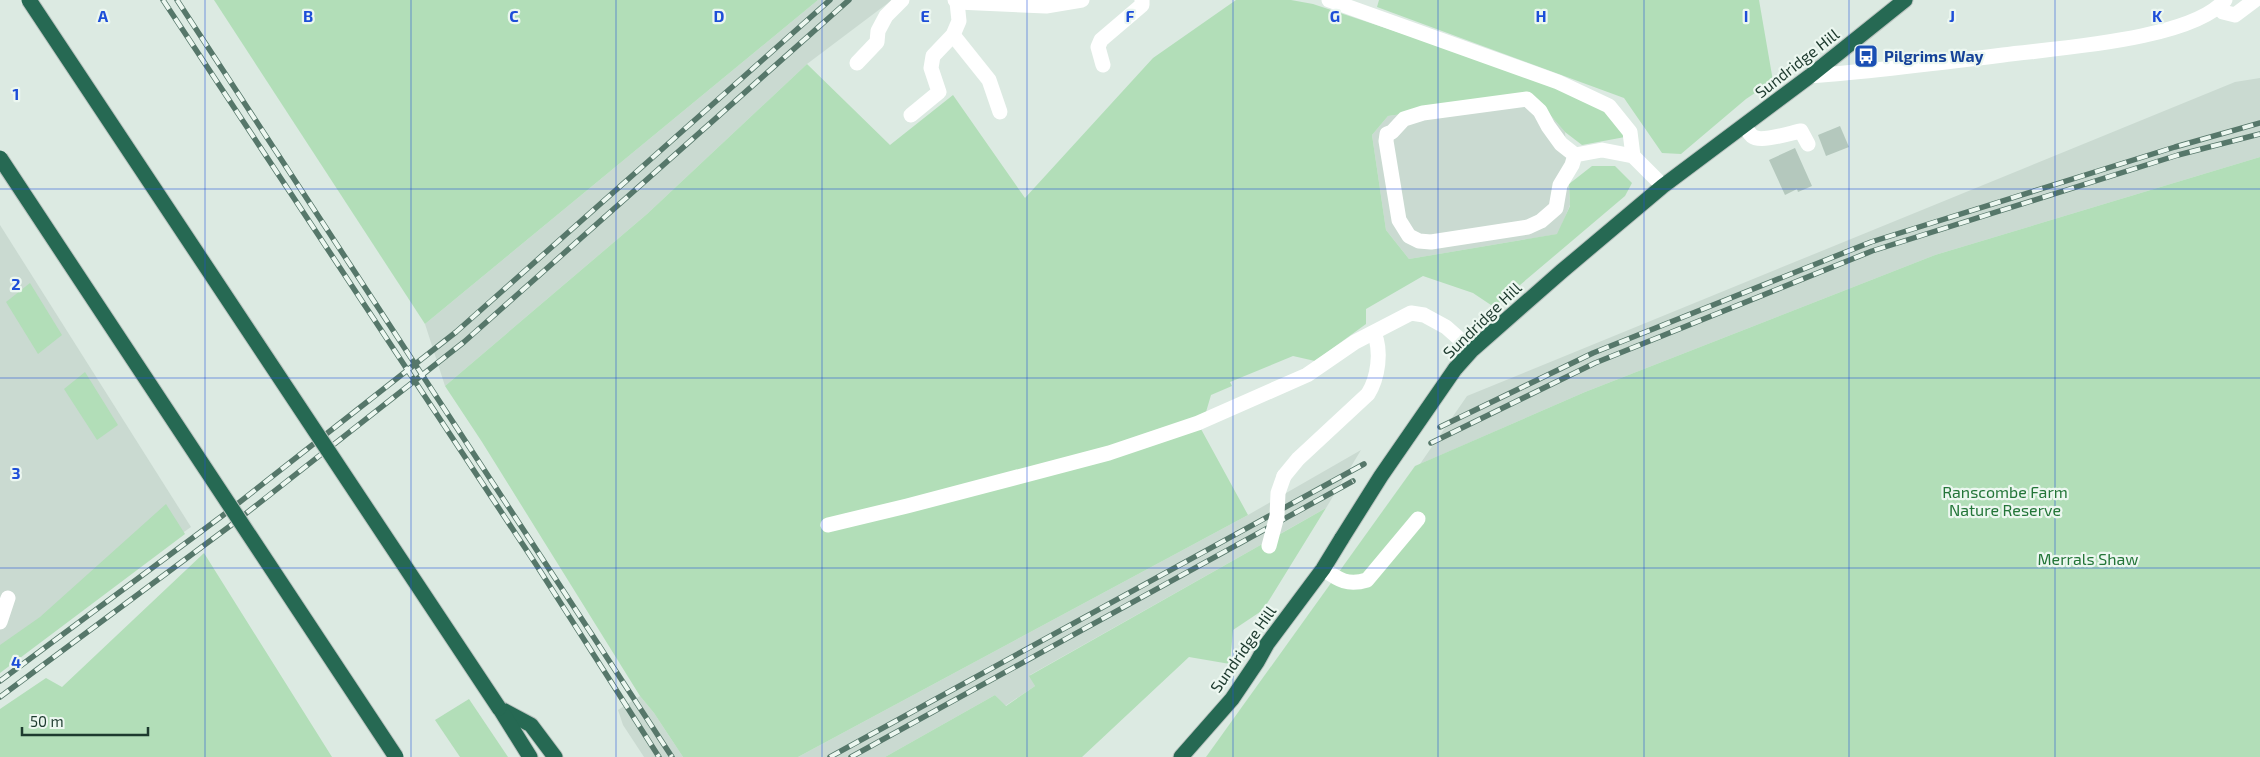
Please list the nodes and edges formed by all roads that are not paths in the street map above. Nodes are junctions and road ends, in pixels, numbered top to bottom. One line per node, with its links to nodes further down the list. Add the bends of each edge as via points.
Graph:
1 (28, 0): 30 (highway, bridge)
2 (902, 0): 11 (street, via 886,16 878,31 877,42)
3 (1082, 0): 7 (street, via 1046,6)
4 (1142, 0): 12 (street, via 1142,5 1102,40 1098,47)
5 (1905, 0): 13 (highway, Sundridge Hill)
6 (2254, 0): 9 (street, via 2236,14 2223,12)
7 (956, 1): 10 (street, via 960,21)
8 (1335, 1): 19 (street, via 1558,82 1609,106 1630,132)
9 (2222, 4): 13 (street, via 2168,30 2123,40)
10 (953, 35): 14 (street, via 989,80); 15 (street, via 933,56 931,68 939,92)
11 (857, 63)
12 (1103, 65)
13 (1810, 76): 16 (highway, Sundridge Hill)
14 (1000, 112)
15 (910, 115)
16 (1744, 126): 17 (street, via 1756,138 1801,131); 21 (highway, Sundridge Hill)
17 (1808, 144)
18 (1575, 155): 18 (street, via 1560,186 1556,208 1539,223 1424,242 1409,236 1399,220 1386,139 1387,134 1404,119 1423,113 1527,99 1540,110 1561,144); 19 (street, via 1602,150)
19 (1633, 156): 21 (street)
20 (0, 158): 31 (highway, bridge)
21 (1664, 186): 23 (highway, Sundridge Hill)
22 (1374, 333): 23 (street, via 1409,314 1421,314 1446,327); 25 (street, via 1297,380 1222,414 1159,437 1109,453); 26 (street, bridge, via 1378,344 1374,384 1368,394 1284,476)
23 (1472, 350): 27 (highway, Sundridge Hill, bridge, via 1455,369 1381,476)
24 (1418, 519): 27 (street, via 1367,580 1356,584 1344,583)
25 (828, 525)
26 (1269, 546)
27 (1323, 569): 34 (highway, Sundridge Hill, via 1267,644 1232,699)
28 (8, 598): 29 (street)
29 (0, 622)
30 (499, 708): 32 (highway); 33 (highway, via 531,725)
31 (396, 757)
32 (530, 757)
33 (555, 757)
34 (1181, 757)

